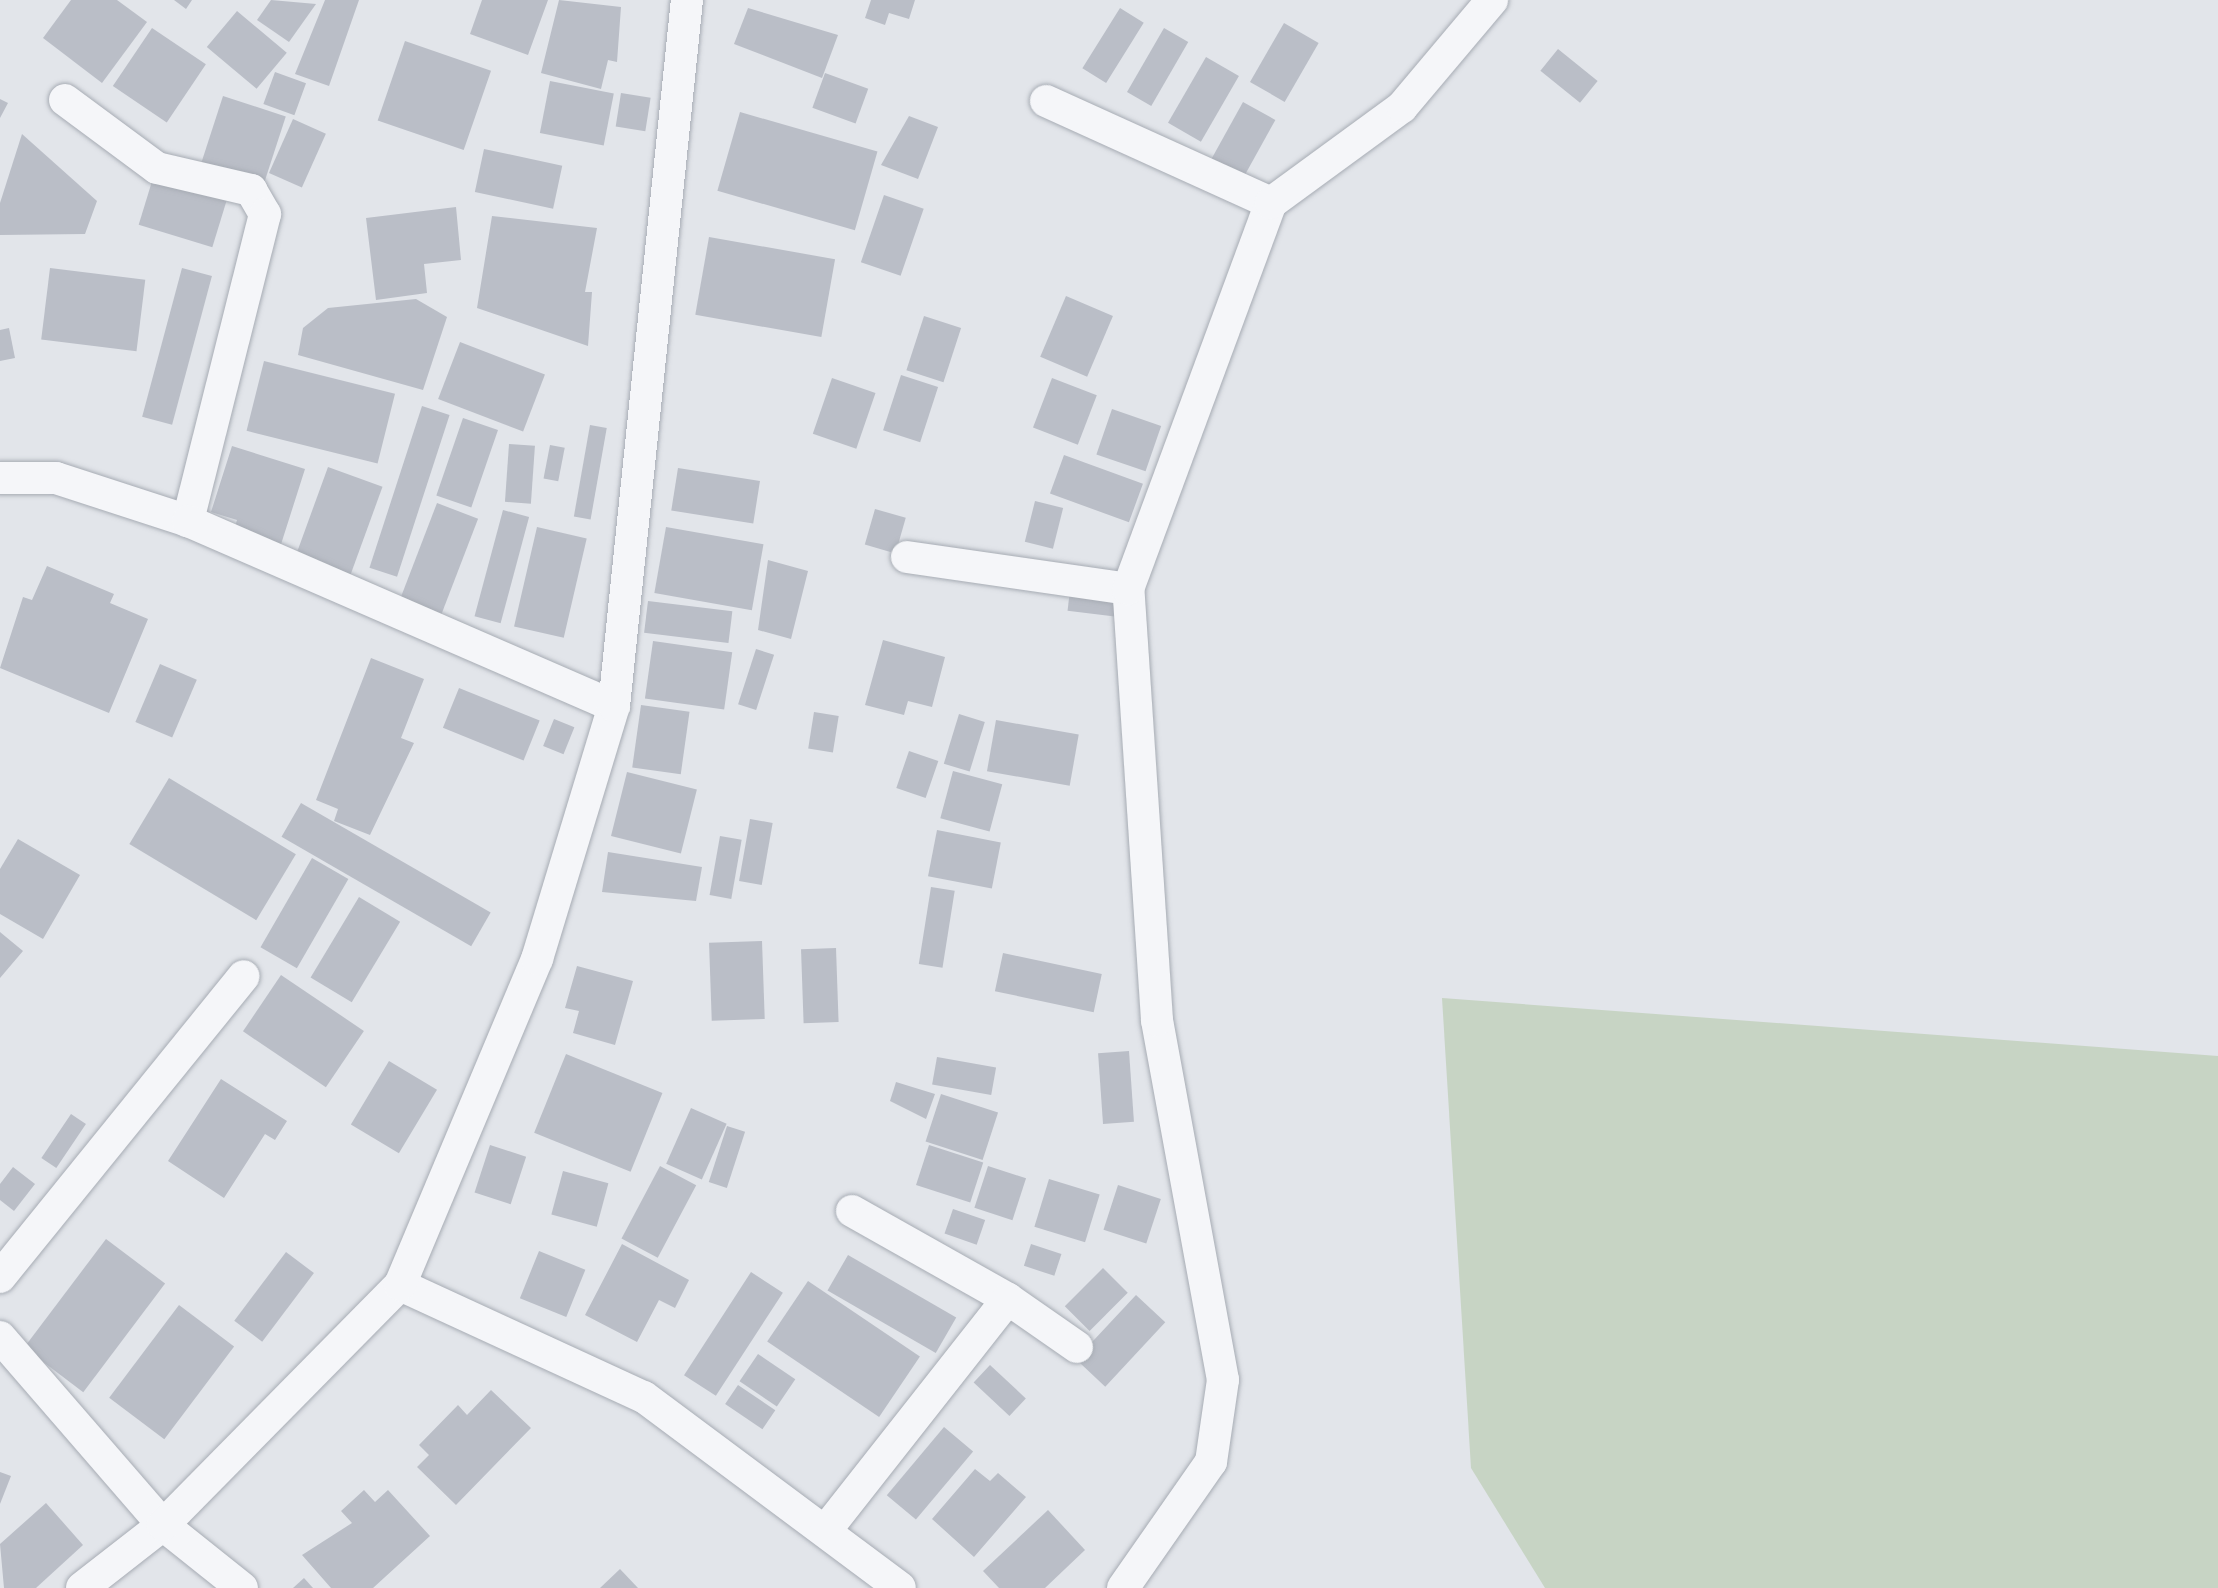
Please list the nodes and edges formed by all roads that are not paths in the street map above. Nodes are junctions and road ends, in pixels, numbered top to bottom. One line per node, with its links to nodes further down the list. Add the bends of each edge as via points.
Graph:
1 (687, 0): 10 (street)
2 (1492, 0): 5 (street, via 1402,107)
3 (65, 100): 7 (street, via 157,168 251,190 265,214)
4 (1046, 101): 5 (street)
5 (1271, 203): 9 (street)
6 (0, 478): 7 (street, via 56,478)
7 (188, 521): 10 (street)
8 (907, 557): 9 (street)
9 (1128, 589): 23 (street, via 1157,1020 1223,1380 1211,1462)
10 (614, 706): 14 (street, via 537,959)
11 (244, 976): 13 (street)
12 (852, 1211): 15 (street)
13 (0, 1277)
14 (400, 1285): 18 (street); 19 (street, via 644,1397)
15 (1008, 1299): 17 (street); 19 (street)
16 (0, 1337): 18 (street)
17 (1077, 1347)
18 (163, 1525): 20 (street); 21 (street)
19 (826, 1530): 22 (street)
20 (82, 1588)
21 (242, 1588)
22 (900, 1588)
23 (1123, 1588)

